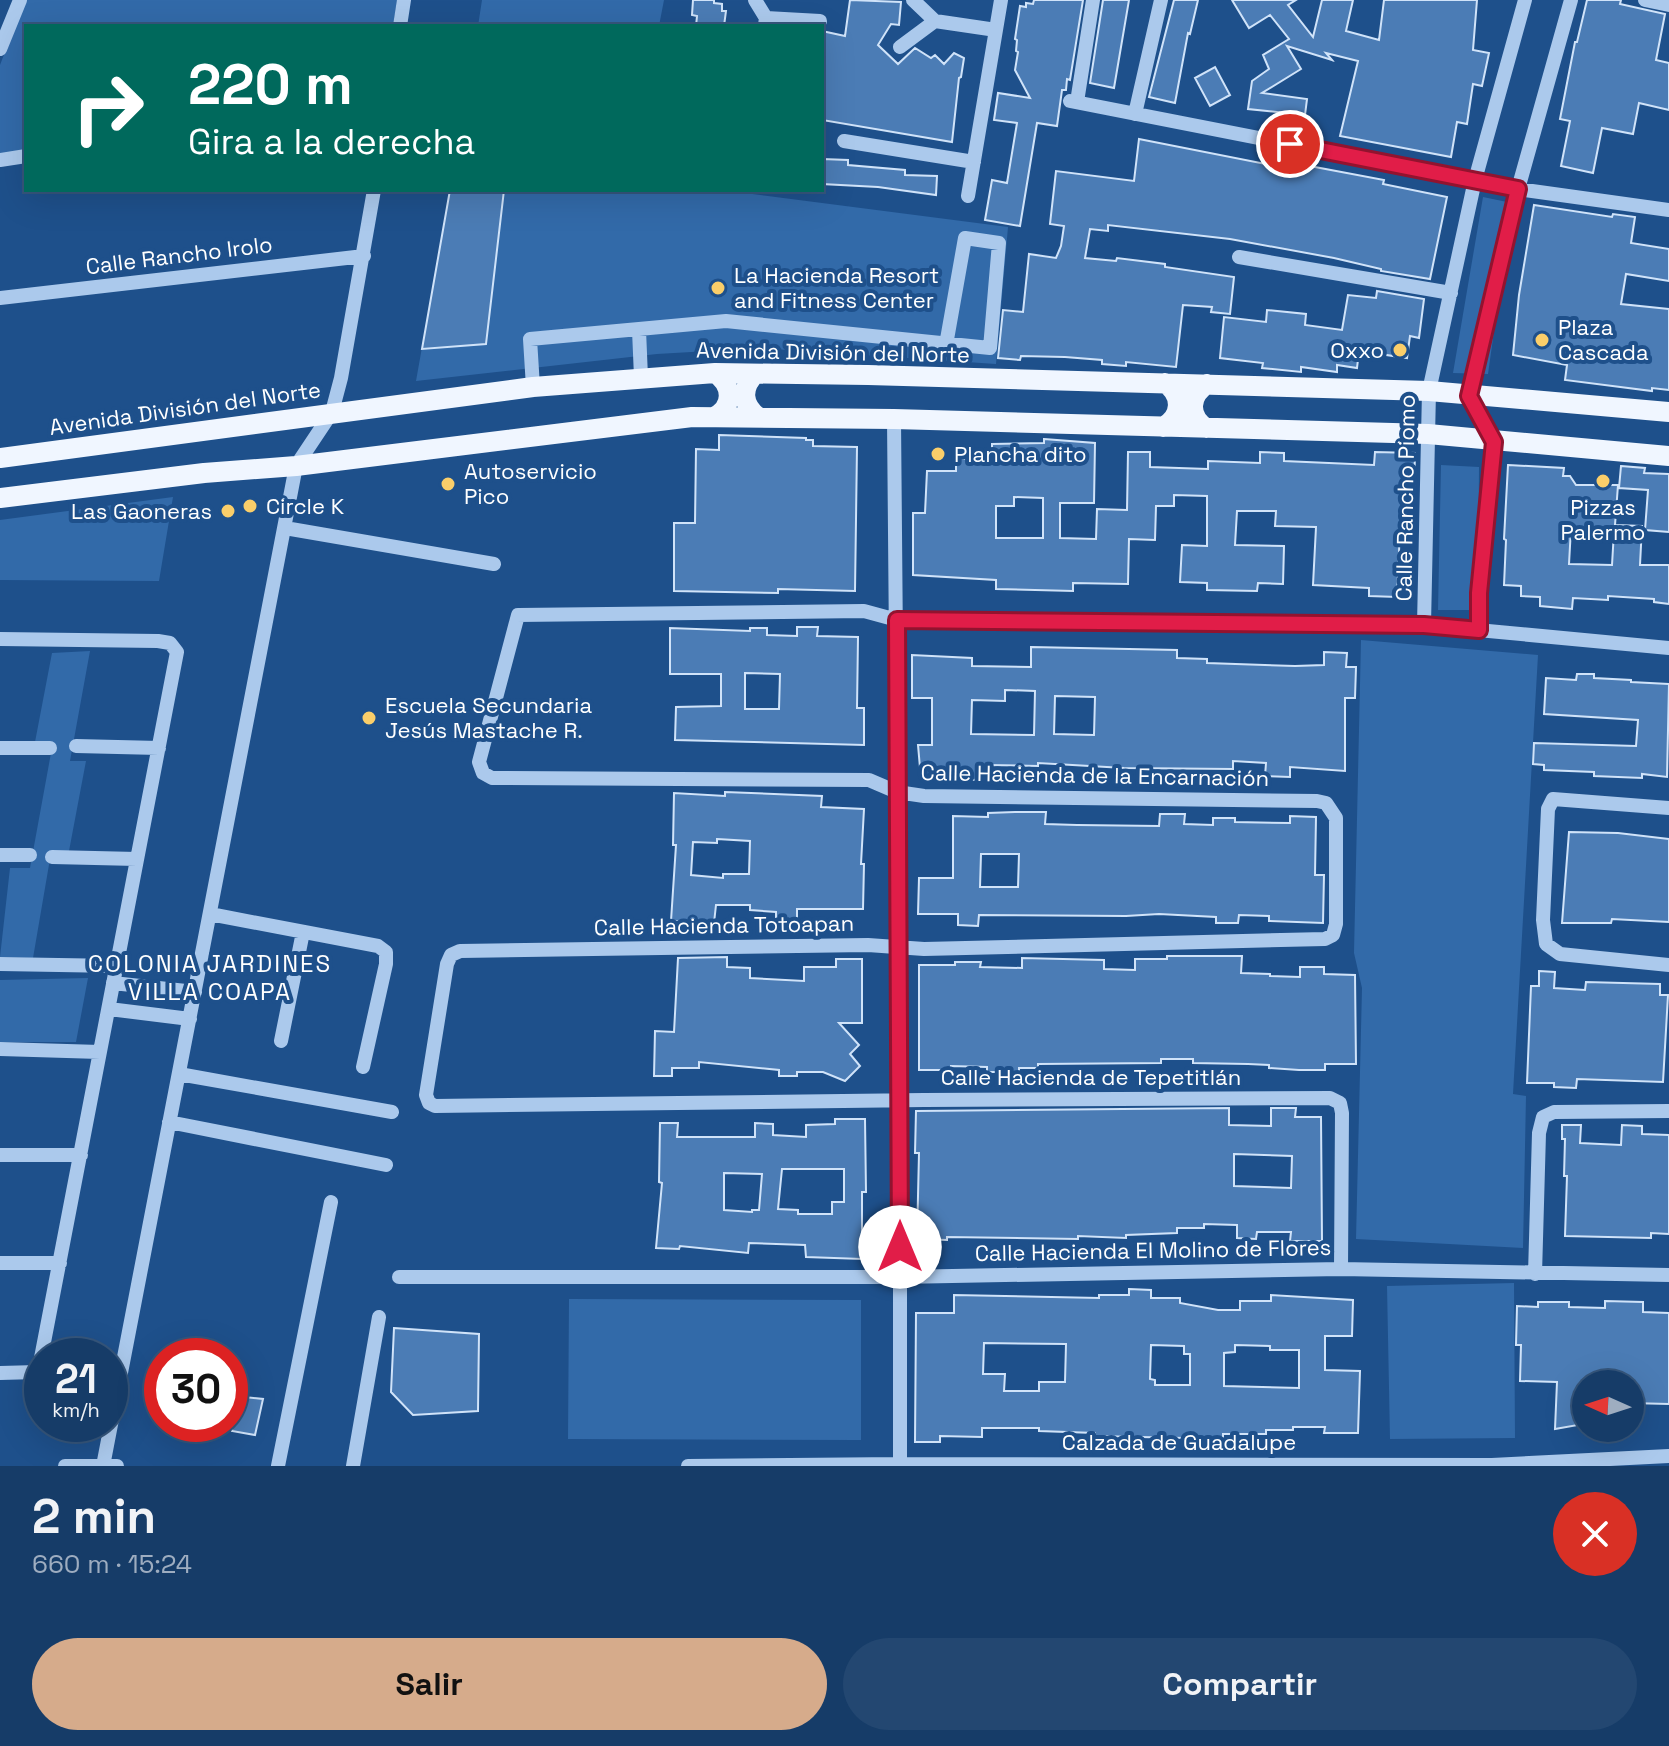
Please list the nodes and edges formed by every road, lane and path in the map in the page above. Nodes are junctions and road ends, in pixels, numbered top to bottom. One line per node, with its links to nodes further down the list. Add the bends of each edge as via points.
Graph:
1 (20, 0): 18 (street)
2 (404, 0): 15 (street)
3 (755, 0): 14 (street)
4 (913, 0): 13 (street)
5 (1001, 0): 16 (street)
6 (1093, 0): 19 (street, via 1074,102)
7 (1161, 0): 19 (street)
8 (1525, 0): 24 (street, Calle Rancho Piomo)
9 (1571, 0): 25 (street)
10 (1645, 0): 11 (street)
11 (1669, 5)
12 (820, 21): 14 (street)
13 (935, 21): 16 (street); 17 (street)
14 (765, 22)
15 (400, 24)
16 (996, 30): 23 (street)
17 (900, 47)
18 (0, 49)
19 (1135, 114): 24 (street)
20 (844, 141): 23 (street)
21 (24, 156): 22 (street)
22 (0, 160)
23 (974, 162): 27 (street)
24 (1475, 180): 25 (street); 31 (street, Calle Rancho Piomo)
25 (1518, 189): 28 (street); 42 (street)
26 (374, 192): 29 (street)
27 (968, 196)
28 (1669, 210)
29 (364, 256): 32 (street, Calle Rancho Irolo); 43 (street)
30 (1239, 257): 31 (street)
31 (1451, 293): 41 (street, Calle Rancho Piomo)
32 (0, 298)
33 (639, 330): 34 (street, via 726,321); 37 (street); 40 (street, via 530,339)
34 (946, 345): 34 (street, via 990,348 999,243 965,238)
35 (715, 373): 36 (main road, Avenida División del Norte); 37 (main road, Avenida División del Norte); 45 (main road, via 726,383 729,396)
36 (755, 374): 38 (main road, Avenida División del Norte); 46 (main road, via 746,385 745,399)
37 (641, 377): 40 (main road, Avenida División del Norte)
38 (1165, 383): 39 (main road, Avenida División del Norte); 48 (main road, via 1179,406)
39 (1207, 384): 41 (main road, Avenida División del Norte); 49 (main road, via 1192,404 1195,418)
40 (533, 387): 43 (main road, Avenida División del Norte)
41 (1429, 391): 42 (main road, Avenida División del Norte); 50 (street, Calle Rancho Piomo)
42 (1469, 396): 44 (main road, Avenida División del Norte); 51 (street)
43 (332, 412): 53 (main road, Avenida División del Norte); 54 (street)
44 (1669, 412)
45 (714, 417): 46 (main road); 54 (main road, via 628,423)
46 (758, 417): 47 (main road)
47 (894, 419): 48 (main road); 58 (street)
48 (1163, 427): 49 (main road)
49 (1206, 428): 50 (main road)
50 (1428, 434): 51 (main road); 59 (street, Calle Rancho Piomo)
51 (1494, 442): 52 (main road); 60 (street)
52 (1669, 456)
53 (0, 458)
54 (296, 466): 55 (main road); 56 (street)
55 (0, 498)
56 (285, 528): 57 (street); 73 (street)
57 (494, 564)
58 (897, 620): 59 (street); 67 (street); 67 (street, Calle Hacienda de la Encarnación, via 864,611 518,615 479,762 492,778 869,780)
59 (1424, 625): 60 (street)
60 (1479, 630): 62 (street)
61 (0, 639): 66 (street, via 170,643 177,652)
62 (1669, 648)
63 (76, 746): 66 (street)
64 (0, 748): 65 (street)
65 (50, 748)
66 (159, 748): 72 (street)
67 (897, 792): 75 (street, Calle Hacienda de la Encarnación, via 1326,803 1336,818 1336,924 1333,935); 76 (street)
68 (1669, 808): 78 (street, via 1553,799 1548,809 1543,920 1546,944 1560,954)
69 (0, 855): 70 (street)
70 (30, 855)
71 (52, 857): 72 (street)
72 (137, 859): 79 (street)
73 (210, 914): 74 (street); 81 (street)
74 (303, 932): 84 (street); 87 (street, via 386,952)
75 (1325, 939): 76 (street, Calle Hacienda Totoapan)
76 (898, 948): 89 (street); 90 (street, Calle Hacienda Totoapan, via 460,951 447,964 426,1095)
77 (0, 964): 79 (street)
78 (1669, 965)
79 (117, 966): 80 (street)
80 (113, 983): 81 (street); 82 (street)
81 (195, 992): 83 (street)
82 (109, 1009): 83 (street); 86 (street)
83 (190, 1019): 88 (street)
84 (281, 1041)
85 (0, 1049): 86 (street)
86 (100, 1052): 95 (street)
87 (363, 1067)
88 (179, 1074): 92 (street); 93 (street)
89 (900, 1100): 90 (street, Calle Hacienda de Tepetitlán); 100 (street, Calle Hacienda de Tepetitlán, via 1330,1098 1340,1103 1342,1113); 104 (street)
90 (435, 1106)
91 (1669, 1111): 101 (street, via 1554,1112 1543,1117)
92 (392, 1112)
93 (169, 1122): 96 (street); 113 (street)
94 (0, 1155): 95 (street)
95 (81, 1155): 99 (street)
96 (386, 1165)
97 (331, 1202): 115 (street)
98 (0, 1263): 99 (street)
99 (60, 1263): 106 (street, via 37,1372)
100 (1341, 1269): 101 (street, Calle Hacienda El Molino de Flores); 104 (street, Calle Hacienda El Molino de Flores)
101 (1535, 1274): 102 (street, Calle Hacienda El Molino de Flores)
102 (1669, 1275)
103 (399, 1277): 104 (street, Calle Hacienda El Molino de Flores)
104 (900, 1277): 109 (street)
105 (379, 1317): 116 (street)
106 (0, 1373)
107 (1669, 1456): 118 (street, Calzada de Guadalupe)
108 (867, 1465): 109 (street, Calzada de Guadalupe); 117 (street, Calzada de Guadalupe)
109 (900, 1465): 110 (street, Calzada de Guadalupe)
110 (1198, 1465): 111 (street, Calzada de Guadalupe)
111 (1334, 1465): 118 (street, Calzada de Guadalupe)
112 (65, 1466): 113 (street)
113 (103, 1466): 114 (street)
114 (117, 1466)
115 (278, 1466)
116 (353, 1466)
117 (688, 1466)
118 (1492, 1466)

